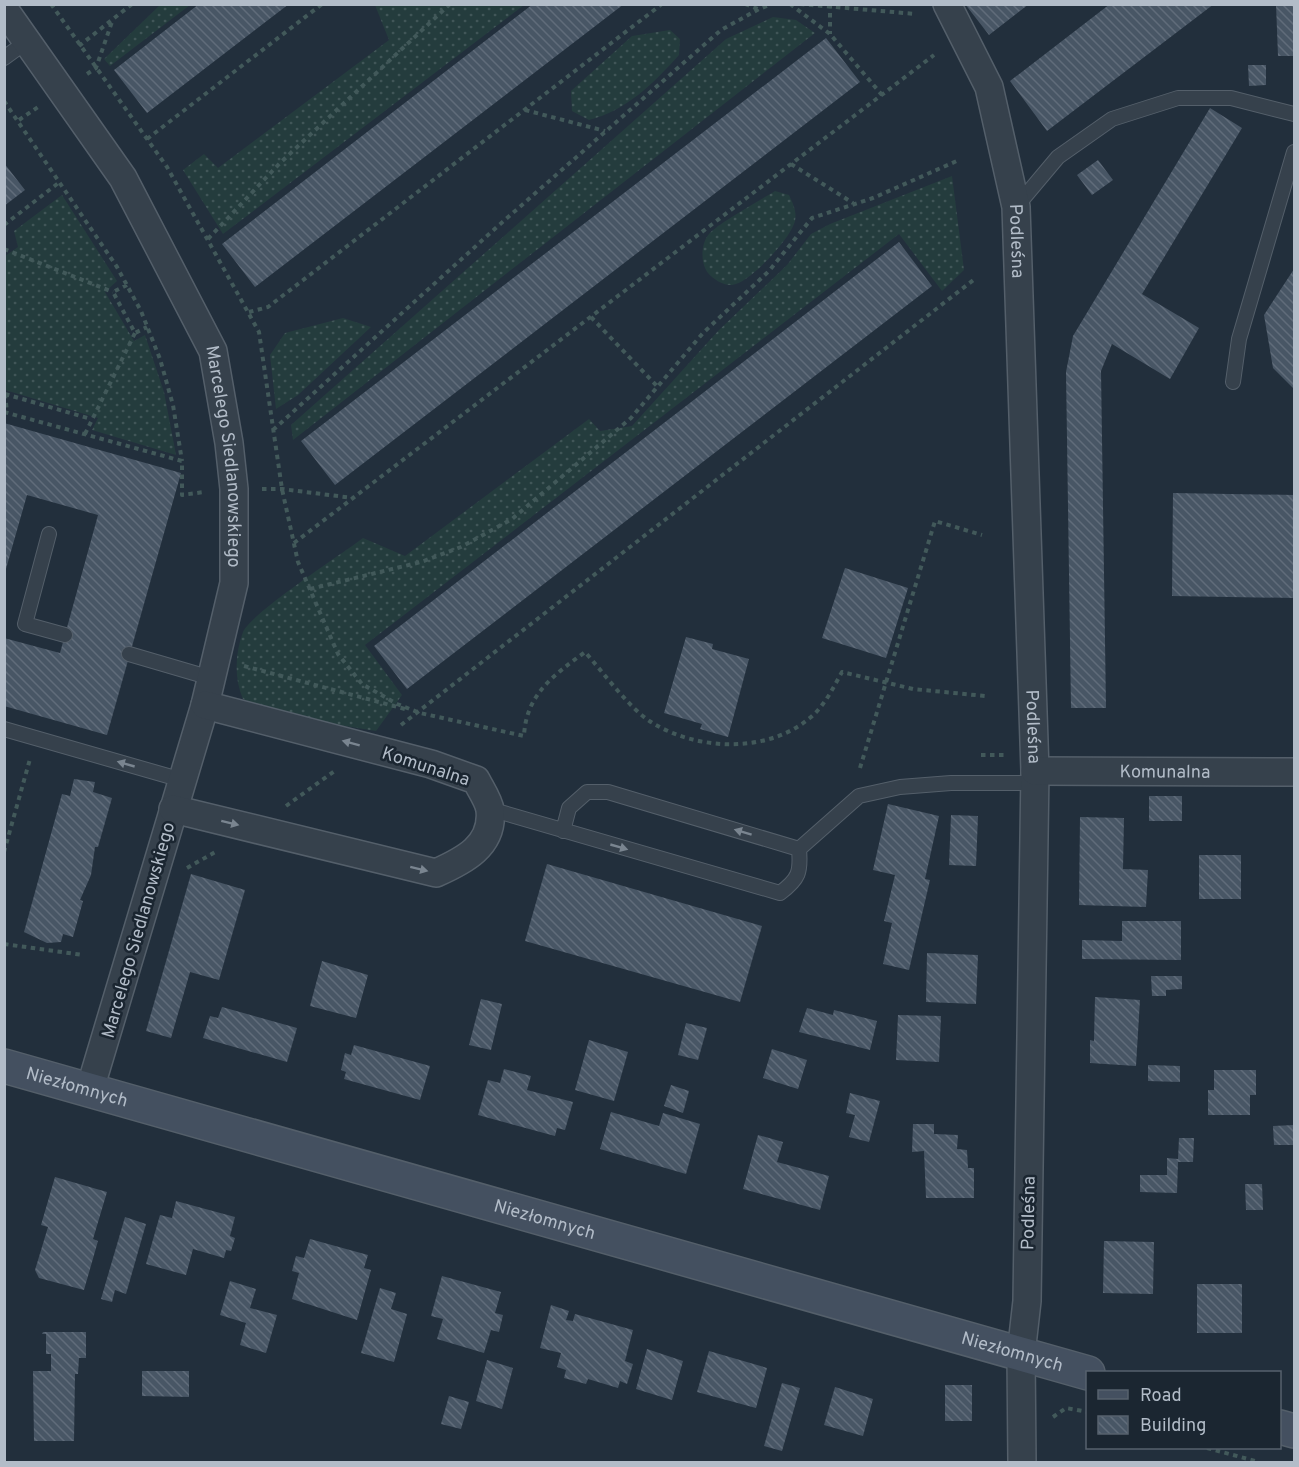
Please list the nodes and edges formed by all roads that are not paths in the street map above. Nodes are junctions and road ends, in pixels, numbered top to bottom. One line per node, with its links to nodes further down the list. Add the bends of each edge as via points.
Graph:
1 (947, 4): 7 (street, Podleśna, via 989,87)
2 (4, 9): 3 (street, Marcelego Siedlanowskiego)
3 (26, 42): 4 (lane); 12 (street, Marcelego Siedlanowskiego, via 123,178 213,351 234,489 234,583)
4 (4, 58)
5 (1294, 114): 7 (lane, via 1231,98 1178,98 1112,119 1058,157)
6 (1294, 152): 8 (lane, via 1242,330)
7 (1016, 207): 16 (street, Podleśna)
8 (1233, 382)
9 (49, 534): 10 (lane, via 25,624)
10 (65, 635)
11 (129, 654): 12 (lane)
12 (213, 668): 13 (street, Marcelego Siedlanowskiego)
13 (205, 705): 17 (street, Marcelego Siedlanowskiego); 19 (street, Komunalna, one-way to 13, via 476,780)
14 (4, 729): 17 (lane, one-way to 14)
15 (1294, 772): 16 (street, Komunalna)
16 (1035, 777): 21 (lane, via 900,787 860,796); 24 (street, Podleśna, via 1027,1301)
17 (182, 780): 18 (street, Marcelego Siedlanowskiego)
18 (173, 809): 19 (street, one-way to 19, via 436,873 468,858 486,837); 23 (street, Marcelego Siedlanowskiego)
19 (490, 809): 20 (lane)
20 (563, 831): 21 (lane, one-way to 20, via 608,792 587,792 569,808); 21 (lane, one-way to 21, via 780,893 791,885 801,869)
21 (799, 849)
22 (4, 1066): 23 (street, Niezłomnych)
23 (90, 1089): 24 (street, Niezłomnych)
24 (1021, 1354): 25 (street, Niezłomnych); 26 (street, Podleśna)
25 (1086, 1372)
26 (1022, 1462)

